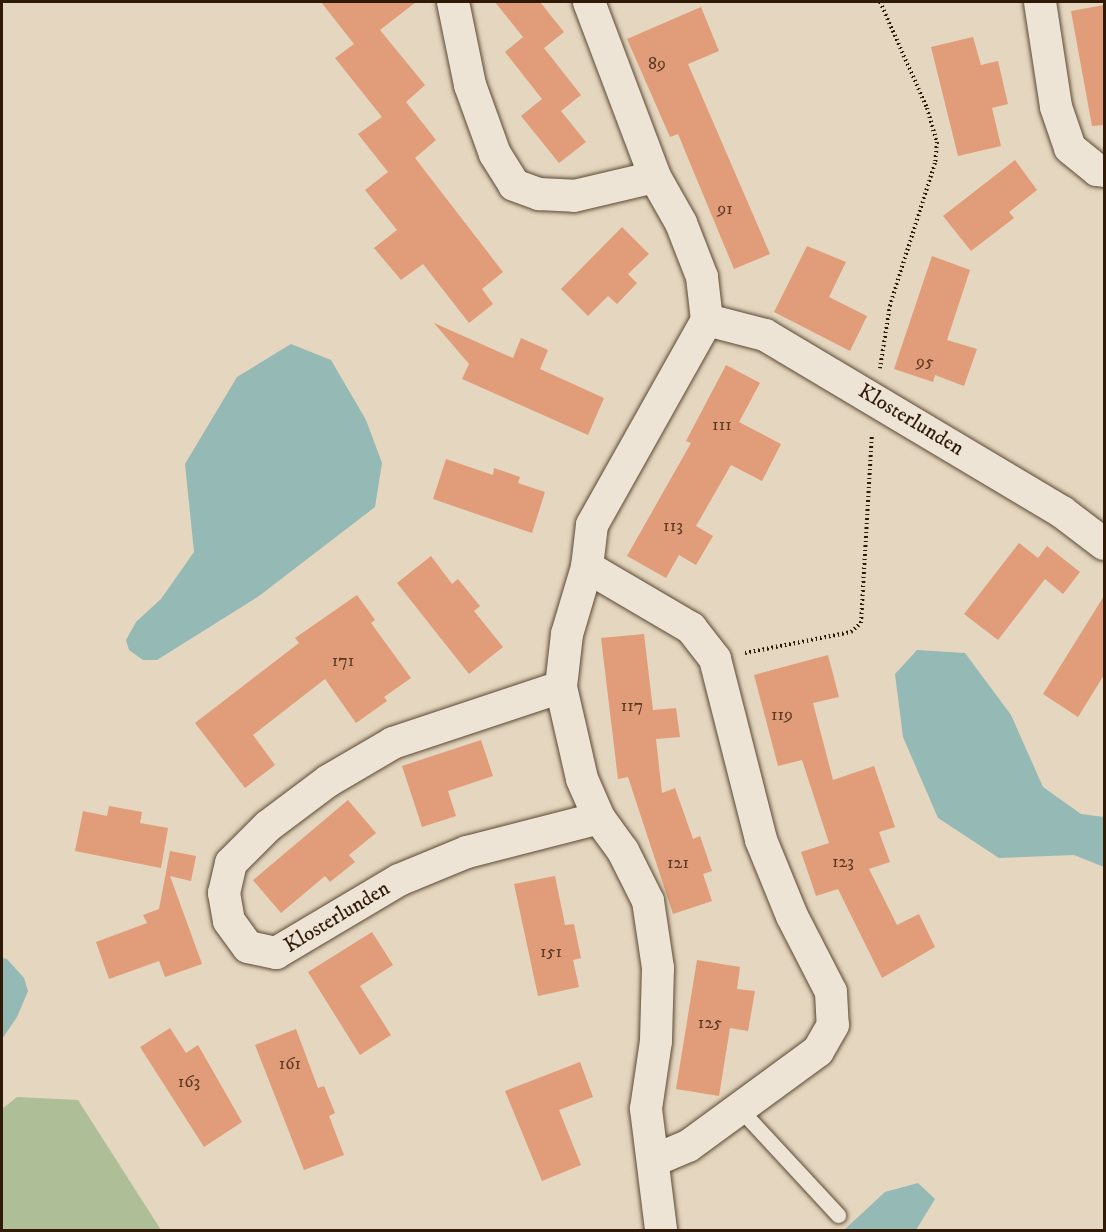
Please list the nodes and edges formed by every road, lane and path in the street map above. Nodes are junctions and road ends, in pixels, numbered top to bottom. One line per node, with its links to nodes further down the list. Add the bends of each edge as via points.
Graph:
1 (453, 2): 5 (street, via 470,85 495,154 514,185 539,194 574,196)
2 (589, 2): 5 (street)
3 (1040, 2): 4 (street, via 1056,107 1070,148 1097,170)
4 (1104, 171)
5 (655, 177): 6 (street, via 681,223 702,277)
6 (707, 320): 7 (street, Klosterlunden, via 765,335 1062,512); 8 (street, via 592,525)
7 (1104, 544)
8 (587, 567): 9 (street, via 567,634); 11 (street, via 692,628 715,659 761,840 792,916 831,992 833,1025 818,1051)
9 (561, 687): 10 (street, via 582,780); 10 (street, Klosterlunden, via 393,743 328,781 268,826 231,862 224,893 229,921 248,947 276,953 399,880 467,852)
10 (599, 818): 12 (street, via 623,851 648,901 658,968 656,1041 646,1109)
11 (739, 1108): 12 (street, via 688,1146); 13 (lane)
12 (655, 1160): 14 (street)
13 (838, 1215)
14 (661, 1230)

